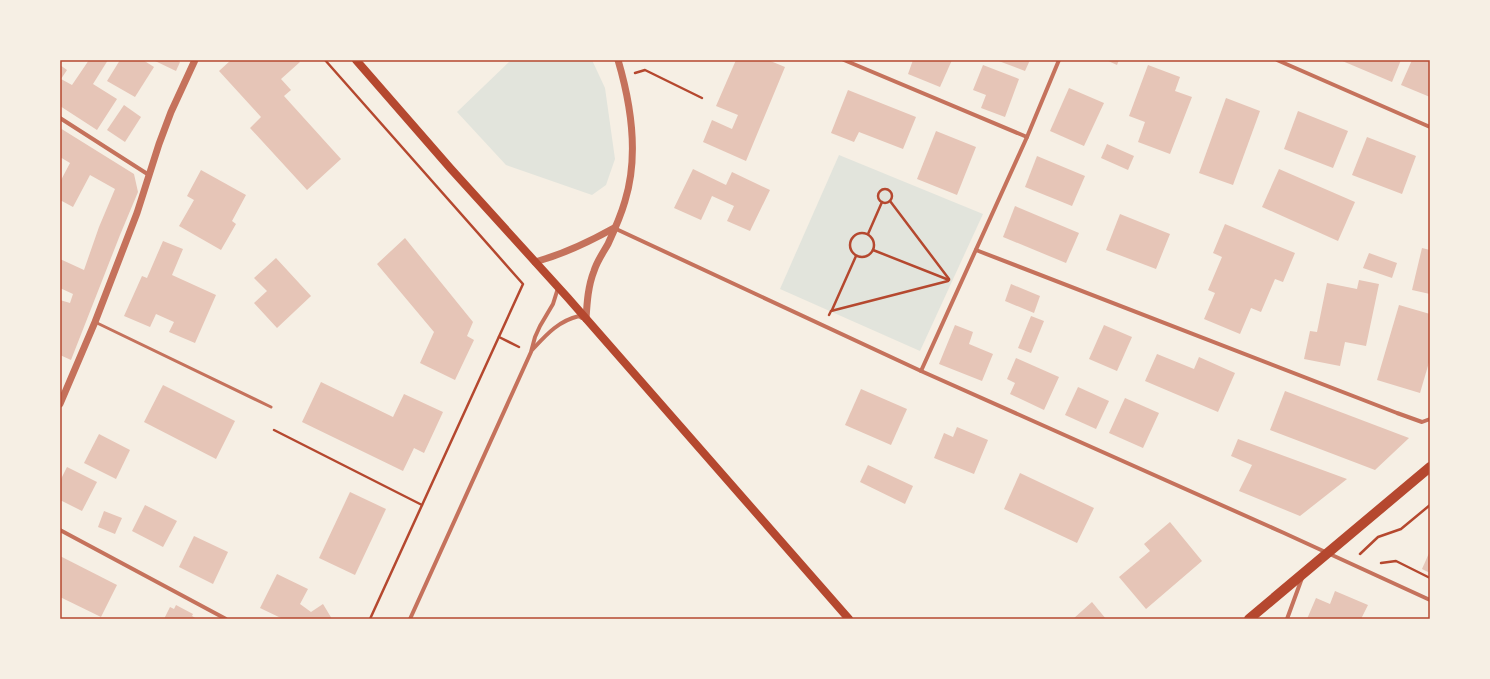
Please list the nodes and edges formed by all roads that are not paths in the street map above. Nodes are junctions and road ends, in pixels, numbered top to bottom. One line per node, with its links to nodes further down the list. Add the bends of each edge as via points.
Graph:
1 (195, 60): 10 (street, via 171,112)
2 (356, 60): 13 (main road)
3 (618, 60): 11 (street, via 631,115 632,167 625,201)
4 (844, 60): 9 (street)
5 (1059, 60): 9 (street)
6 (1277, 60): 8 (street)
7 (60, 118): 10 (street)
8 (1430, 128)
9 (1027, 137): 12 (street)
10 (149, 175): 16 (street)
11 (614, 228): 13 (street, via 555,257); 15 (street, via 593,272); 18 (street)
12 (976, 250): 18 (street); 21 (street, via 1422,422)
13 (535, 262): 14 (main road)
14 (558, 288): 15 (main road); 17 (street, via 553,304 535,337)
15 (586, 319): 17 (street, via 578,316 563,321); 29 (main road)
16 (95, 322): 19 (street); 20 (lane)
17 (531, 352): 28 (street)
18 (921, 371): 24 (street)
19 (60, 404)
20 (271, 407)
21 (1430, 419)
22 (1430, 467): 24 (main road)
23 (60, 530): 27 (street)
24 (1327, 553): 25 (main road); 26 (street)
25 (1305, 572): 30 (main road); 31 (street)
26 (1430, 600)
27 (226, 619)
28 (410, 619)
29 (849, 619)
30 (1249, 619)
31 (1287, 619)

